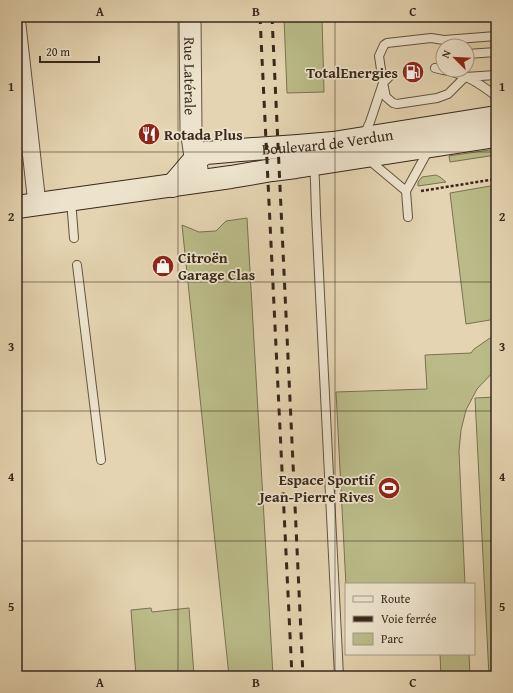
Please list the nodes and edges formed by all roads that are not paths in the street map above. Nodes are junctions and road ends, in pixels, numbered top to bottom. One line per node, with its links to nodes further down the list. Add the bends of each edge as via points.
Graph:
1 (190, 17): 19 (street, Rue Latérale, via 190,117)
2 (17, 25): 25 (street)
3 (496, 36): 5 (lane)
4 (435, 39): 13 (lane, via 384,45 379,56)
5 (475, 39)
6 (496, 52): 7 (lane)
7 (475, 53)
8 (391, 75): 13 (lane)
9 (496, 75): 10 (lane)
10 (475, 76)
11 (464, 78): 13 (lane, via 448,94 397,104 386,97)
12 (468, 78): 14 (lane)
13 (383, 83): 17 (lane)
14 (496, 96)
15 (496, 117): 17 (main road, Boulevard de Verdun)
16 (496, 136): 18 (main road, Boulevard de Verdun)
17 (364, 147): 18 (main road, Boulevard de Verdun); 19 (main road, Boulevard de Verdun, via 333,142 206,153); 20 (main road, Boulevard de Verdun); 23 (lane, via 383,171)
18 (430, 147): 23 (lane)
19 (195, 158): 21 (street, Rue Latérale); 22 (main road)
20 (314, 164): 21 (main road, Boulevard de Verdun); 30 (lane)
21 (199, 182): 22 (main road, Boulevard de Verdun)
22 (172, 186): 24 (main road, Boulevard de Verdun)
23 (406, 191): 26 (lane)
24 (70, 199): 25 (main road, Boulevard de Verdun); 27 (lane)
25 (27, 205)
26 (408, 217)
27 (74, 238)
28 (77, 266): 29 (lane)
29 (101, 460)
30 (339, 676)

